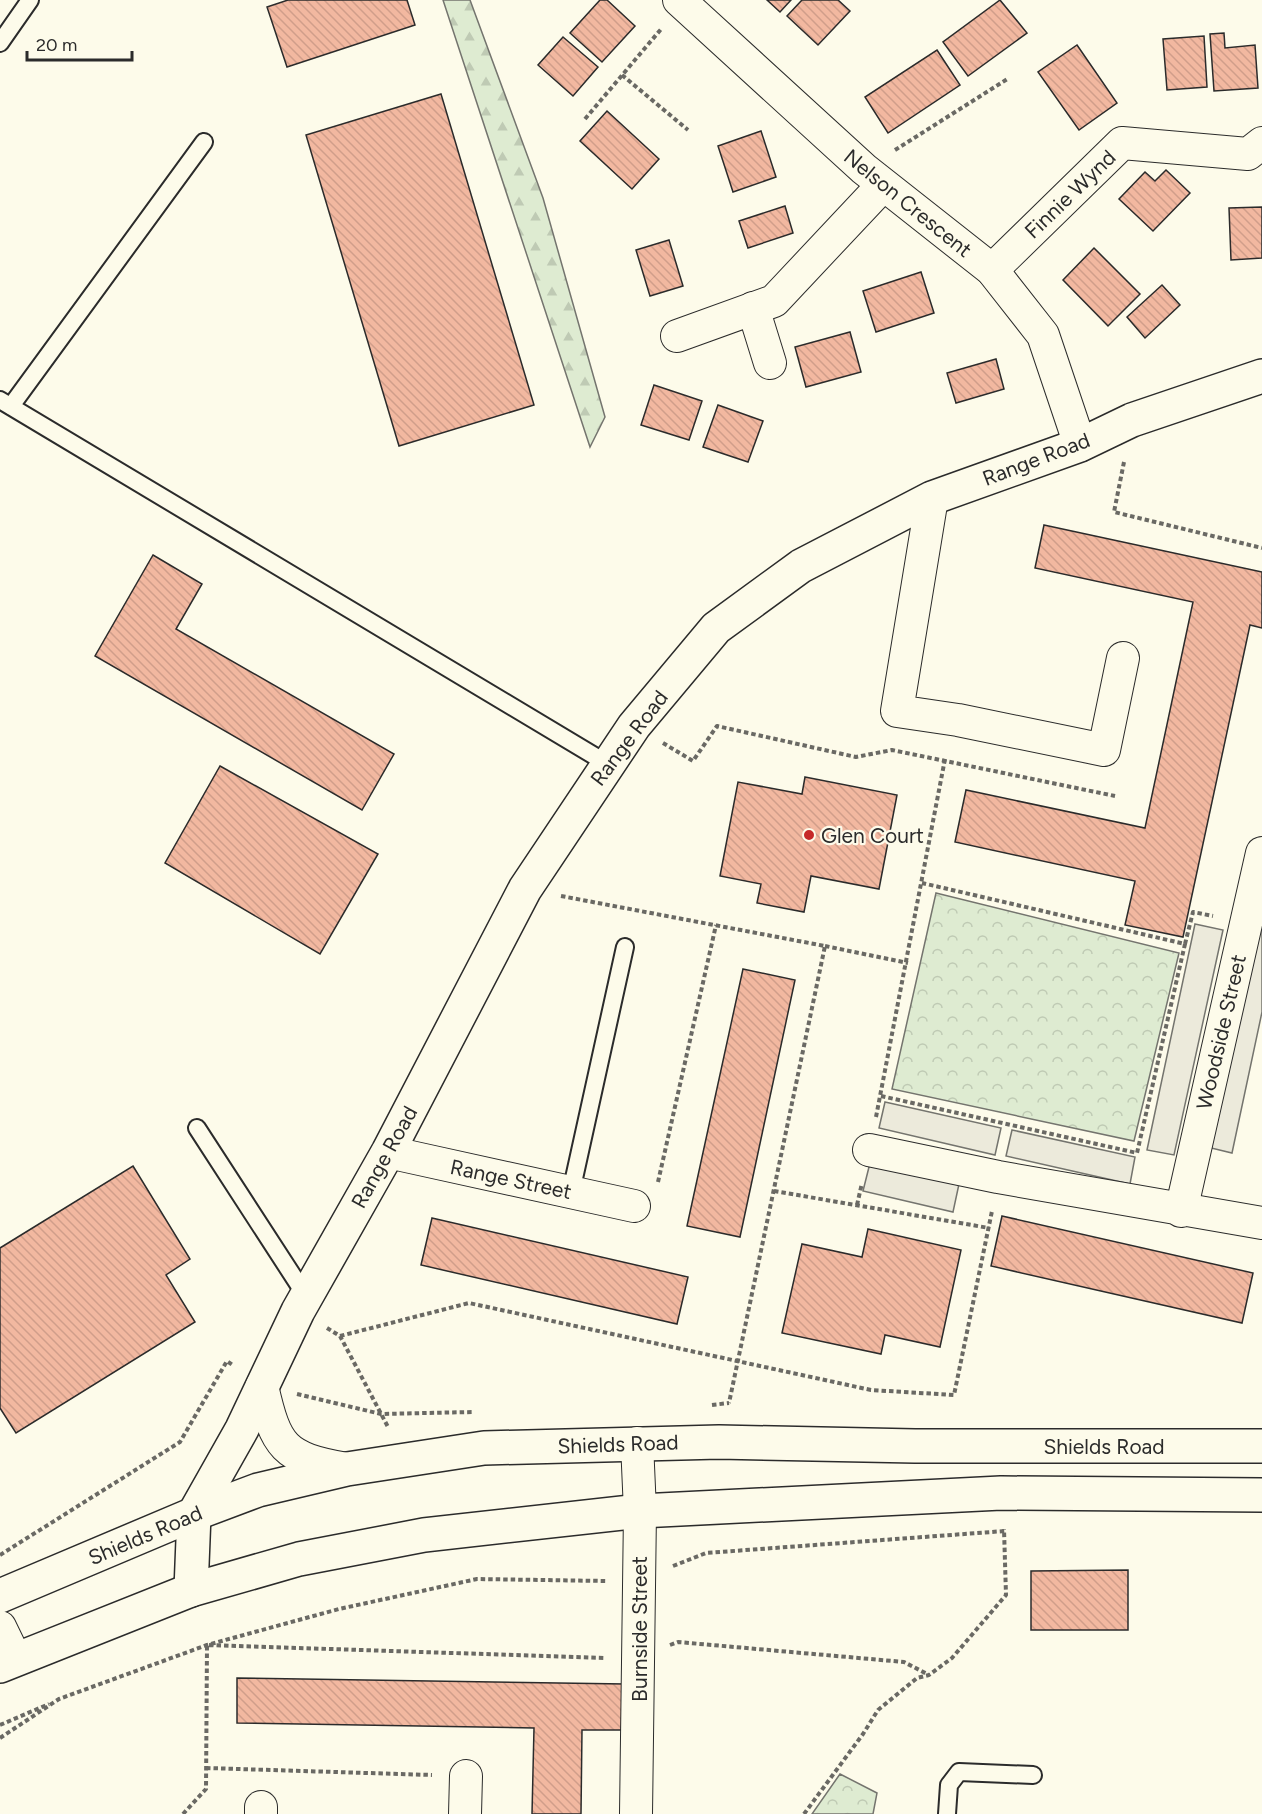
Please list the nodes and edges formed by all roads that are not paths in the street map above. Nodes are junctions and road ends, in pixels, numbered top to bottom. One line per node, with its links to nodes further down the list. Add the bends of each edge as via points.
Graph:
1 (30, 0): 3 (lane)
2 (682, 2): 6 (street, Nelson Crescent)
3 (0, 43)
4 (204, 142): 12 (lane)
5 (1262, 143): 7 (street, Finnie Wynd, via 1248,154 1122,143)
6 (874, 177): 7 (street, Nelson Crescent); 8 (street, via 774,301)
7 (992, 270): 13 (street, Nelson Crescent, via 1043,335)
8 (753, 308): 9 (street); 10 (street)
9 (677, 336)
10 (770, 363)
11 (1262, 376): 13 (main road, Range Road, via 1132,420)
12 (5, 403): 16 (lane)
13 (1080, 445): 14 (main road, Range Road)
14 (932, 498): 15 (street, via 897,711 1104,750); 16 (main road, Range Road, via 801,566 716,628 634,726)
15 (1123, 658)
16 (608, 764): 21 (main road, Range Road, via 525,889)
17 (1262, 855): 24 (street, Woodside Street)
18 (625, 947): 22 (lane)
19 (197, 1128): 26 (lane)
20 (869, 1150): 24 (street)
21 (388, 1152): 22 (street, Range Street); 26 (main road, Range Road)
22 (571, 1192): 23 (street, Range Street)
23 (634, 1206)
24 (1181, 1211): 25 (street)
25 (1262, 1223)
26 (302, 1303): 27 (main road, Range Road)
27 (262, 1386): 30 (street, via 272,1429 297,1457); 33 (main road, Range Road)
28 (637, 1443): 29 (main road, Shields Road); 30 (main road, Shields Road, via 484,1448); 32 (street, Burnside Street)
29 (1262, 1446)
30 (347, 1469): 33 (main road, Shields Road, via 258,1490)
31 (1262, 1495): 32 (main road, via 1001,1493)
32 (640, 1511): 34 (main road, via 424,1536 300,1559); 41 (street, Burnside Street)
33 (194, 1514): 34 (main road, Range Road); 35 (main road, Shields Road)
34 (191, 1590): 37 (main road)
35 (0, 1596)
36 (0, 1627): 37 (street)
37 (7, 1662)
38 (1033, 1775): 42 (lane, via 959,1772 949,1785)
39 (466, 1776): 40 (street)
40 (465, 1814)
41 (636, 1814)
42 (947, 1814)

